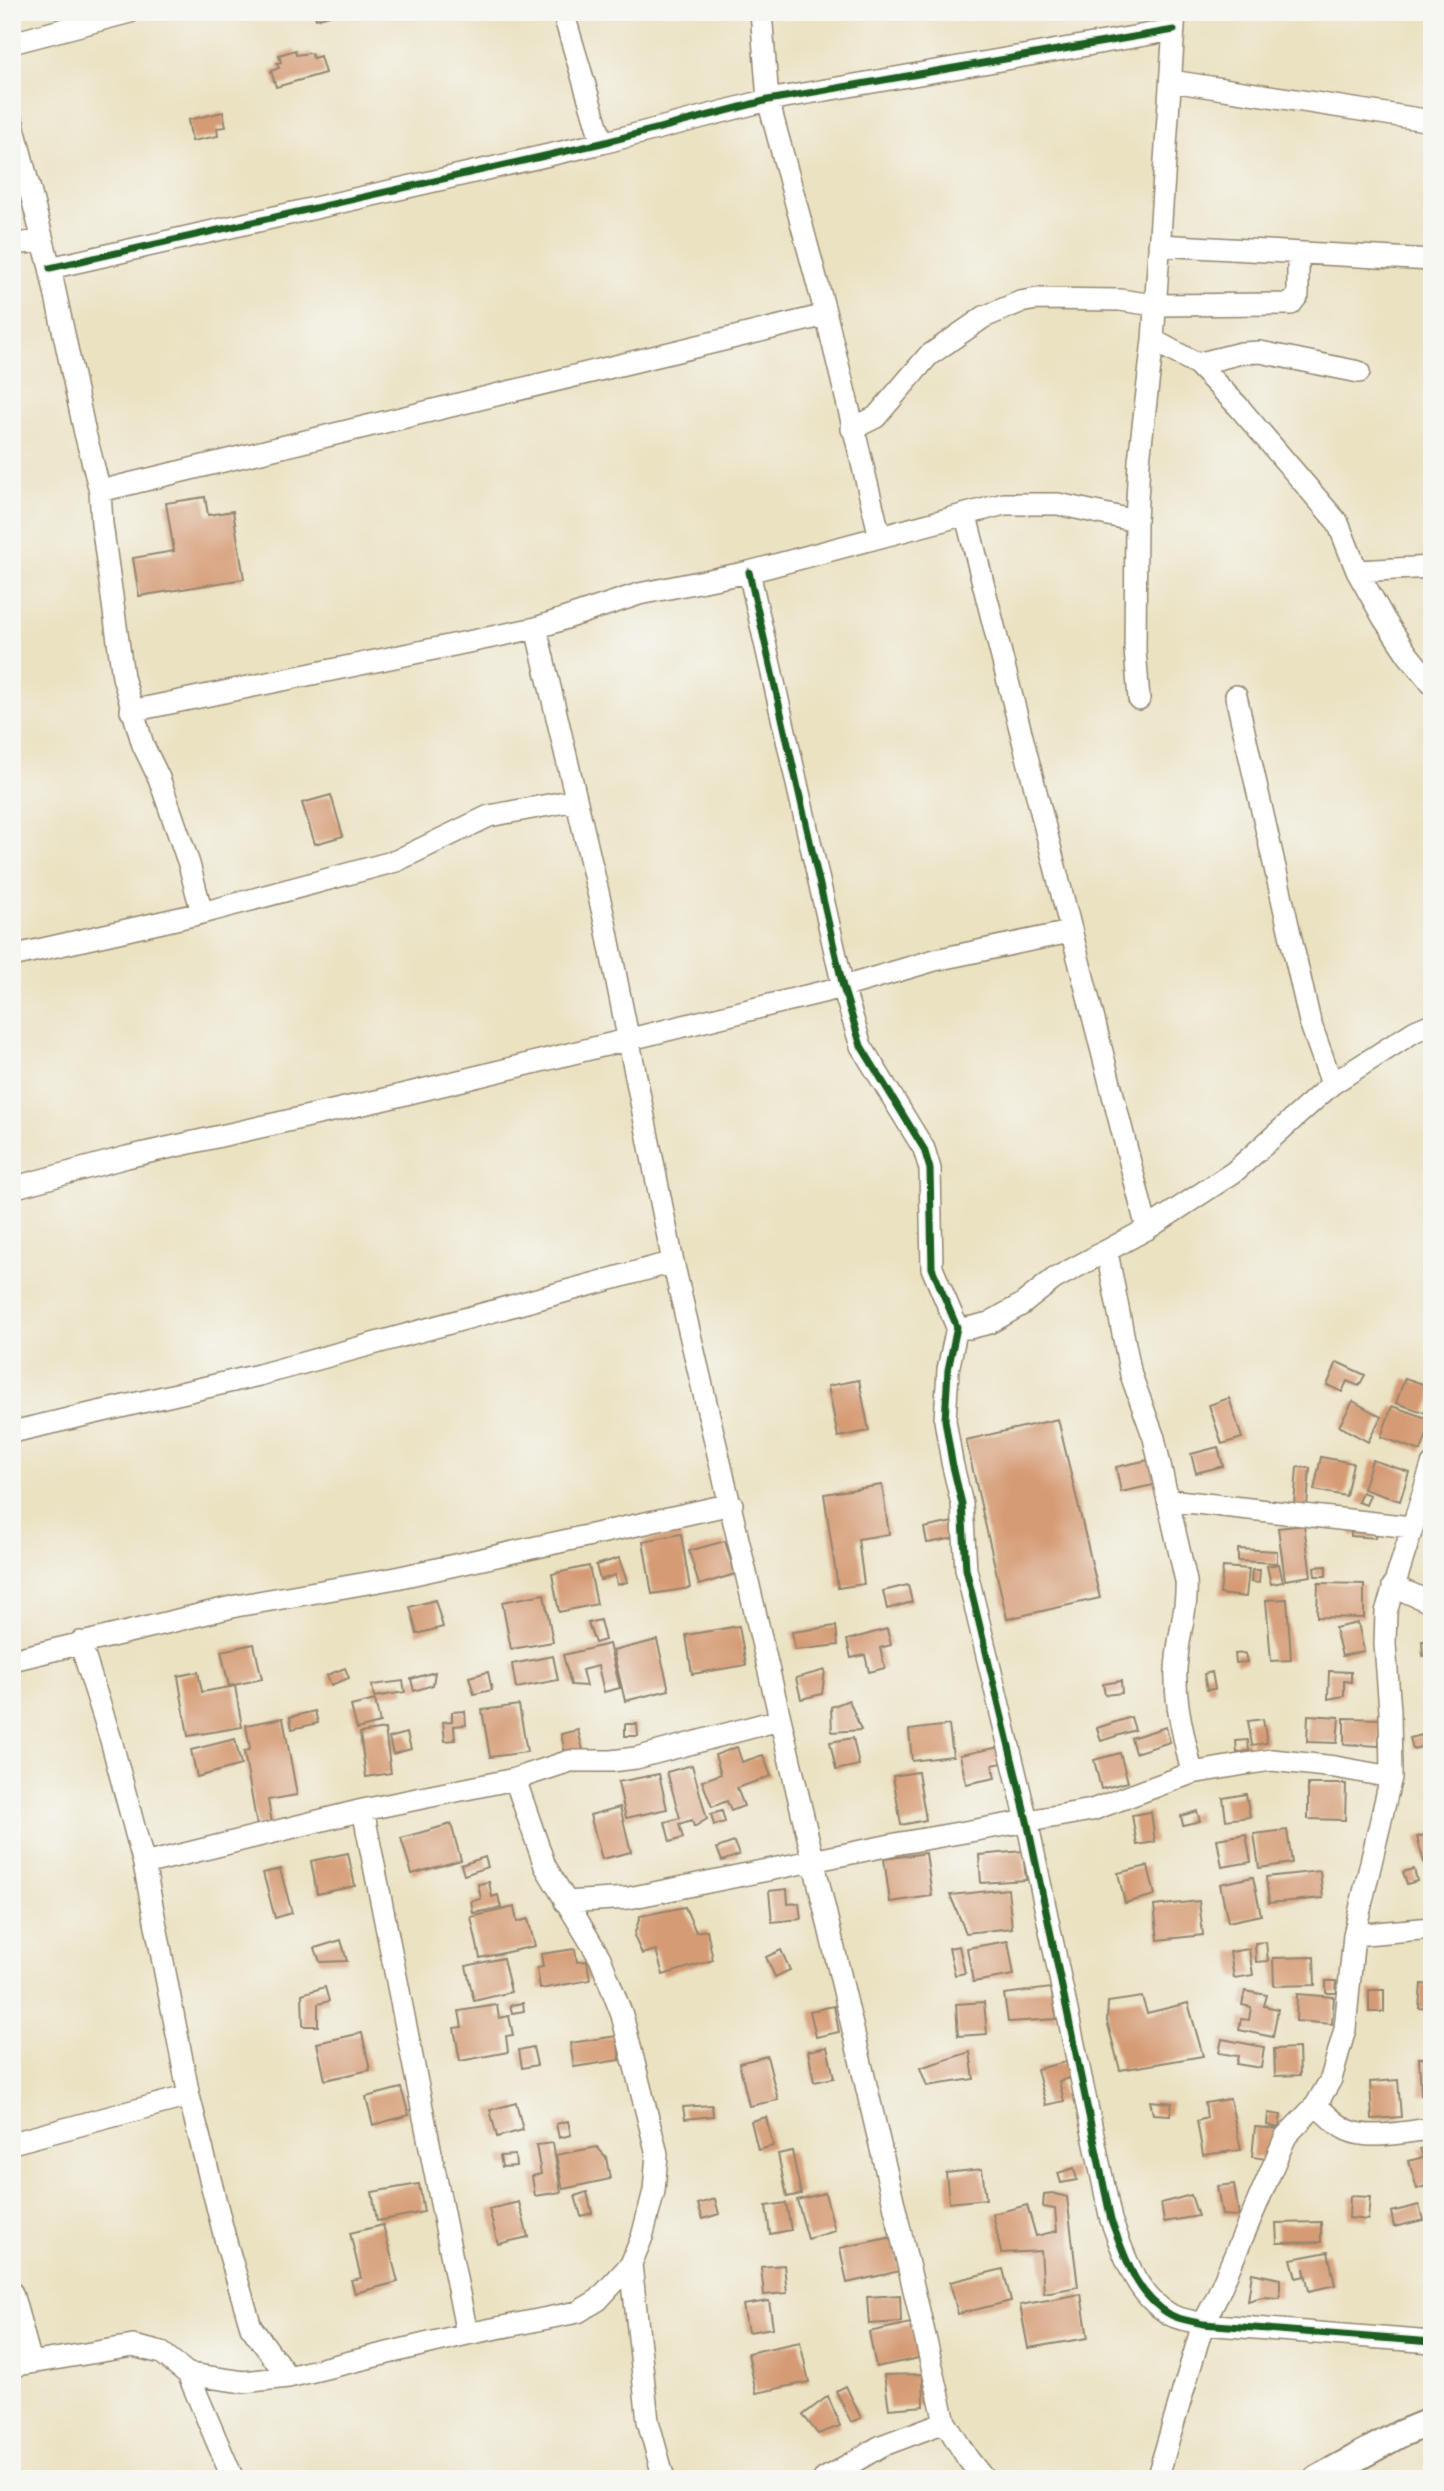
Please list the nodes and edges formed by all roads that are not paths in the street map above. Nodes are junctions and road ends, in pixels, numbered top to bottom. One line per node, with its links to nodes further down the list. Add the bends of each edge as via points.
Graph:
1 (130, 12): 5 (street)
2 (563, 12): 10 (street)
3 (761, 12): 7 (street)
4 (1174, 21): 6 (street); 7 (street)
5 (12, 43)
6 (1171, 81): 9 (street); 13 (street)
7 (768, 100): 10 (street); 18 (street)
8 (12, 120): 11 (street)
9 (1432, 121)
10 (602, 143): 16 (street)
11 (43, 241): 12 (street); 16 (street)
12 (12, 244)
13 (1159, 245): 14 (street); 17 (street)
14 (1298, 253): 15 (street); 17 (street, via 1298,295 1291,304)
15 (1432, 260)
16 (50, 268): 23 (street)
17 (1154, 305): 19 (street); 22 (street, via 1037,299 1008,307 984,317 928,356 876,417)
18 (826, 315): 22 (street); 23 (street)
19 (1153, 340): 20 (street); 25 (street)
20 (1198, 364): 21 (street, via 1260,352); 28 (street, via 1338,523)
21 (1359, 372)
22 (852, 429): 26 (street)
23 (100, 491): 34 (street)
24 (965, 516): 25 (street, via 1004,504 1058,504); 26 (street); 37 (street)
25 (1136, 521): 33 (street)
26 (880, 537): 29 (street)
27 (1432, 567): 28 (street)
28 (1357, 571): 31 (street, via 1384,619)
29 (749, 572): 30 (street, via 639,594); 39 (street)
30 (536, 628): 34 (street); 35 (street)
31 (1432, 684)
32 (1236, 696): 42 (street, via 1310,1022)
33 (1139, 699)
34 (131, 711): 36 (street, via 175,821)
35 (576, 800): 36 (street, via 489,816 396,861); 41 (street)
36 (202, 913): 38 (street)
37 (1070, 932): 39 (street, via 935,960); 44 (street)
38 (12, 956)
39 (843, 988): 41 (street); 47 (street, via 861,1046 924,1149 930,1169 932,1268)
40 (1432, 1024): 42 (street)
41 (627, 1041): 43 (street); 46 (street)
42 (1332, 1084): 44 (street, via 1234,1172)
43 (12, 1188)
44 (1147, 1229): 45 (street)
45 (1107, 1252): 47 (street, via 1055,1279 989,1323); 50 (street, via 1131,1375 1154,1438)
46 (673, 1262): 48 (street, via 260,1375); 51 (street)
47 (957, 1327): 62 (street, via 945,1420 962,1504 966,1569)
48 (12, 1432)
49 (1432, 1465): 52 (street)
50 (1169, 1500): 52 (street); 58 (street, via 1187,1594 1176,1685)
51 (732, 1504): 55 (street, via 396,1578 236,1606); 57 (street)
52 (1412, 1527): 53 (street)
53 (1393, 1586): 54 (street); 59 (street, via 1385,1644)
54 (1432, 1603)
55 (80, 1643): 56 (street); 64 (street)
56 (12, 1660)
57 (779, 1720): 60 (street, via 636,1758 570,1760); 63 (street)
58 (1192, 1773): 59 (street, via 1272,1760); 62 (street, via 1092,1810)
59 (1391, 1777): 67 (street)
60 (516, 1779): 61 (street); 65 (street, via 545,1866)
61 (363, 1810): 64 (street); 75 (street)
62 (1027, 1821): 63 (street); 74 (street, via 1111,2220 1135,2282 1172,2315)
63 (815, 1861): 65 (street, via 629,1898); 81 (street)
64 (144, 1864): 68 (street)
65 (565, 1902): 72 (street, via 600,1958 622,2015 657,2154 654,2191)
66 (1432, 1928): 67 (street)
67 (1354, 1935): 69 (street, via 1345,2029 1331,2079)
68 (189, 2096): 71 (street); 79 (street, via 251,2327)
69 (1315, 2105): 70 (street, via 1347,2130 1371,2135); 74 (street, via 1286,2136)
70 (1432, 2129)
71 (12, 2143)
72 (631, 2264): 75 (street, via 598,2300 578,2312); 83 (street, via 648,2421)
73 (12, 2293): 77 (street)
74 (1203, 2324): 76 (street); 86 (street)
75 (467, 2334): 79 (street)
76 (1432, 2342)
77 (22, 2364): 78 (street, via 134,2346 162,2353)
78 (188, 2374): 79 (street, via 244,2382); 82 (street)
79 (288, 2377)
80 (1432, 2421): 87 (street)
81 (945, 2422): 84 (street, via 881,2446); 85 (street)
82 (233, 2479)
83 (664, 2479)
84 (824, 2479)
85 (984, 2479)
86 (1157, 2479)
87 (1317, 2479)

